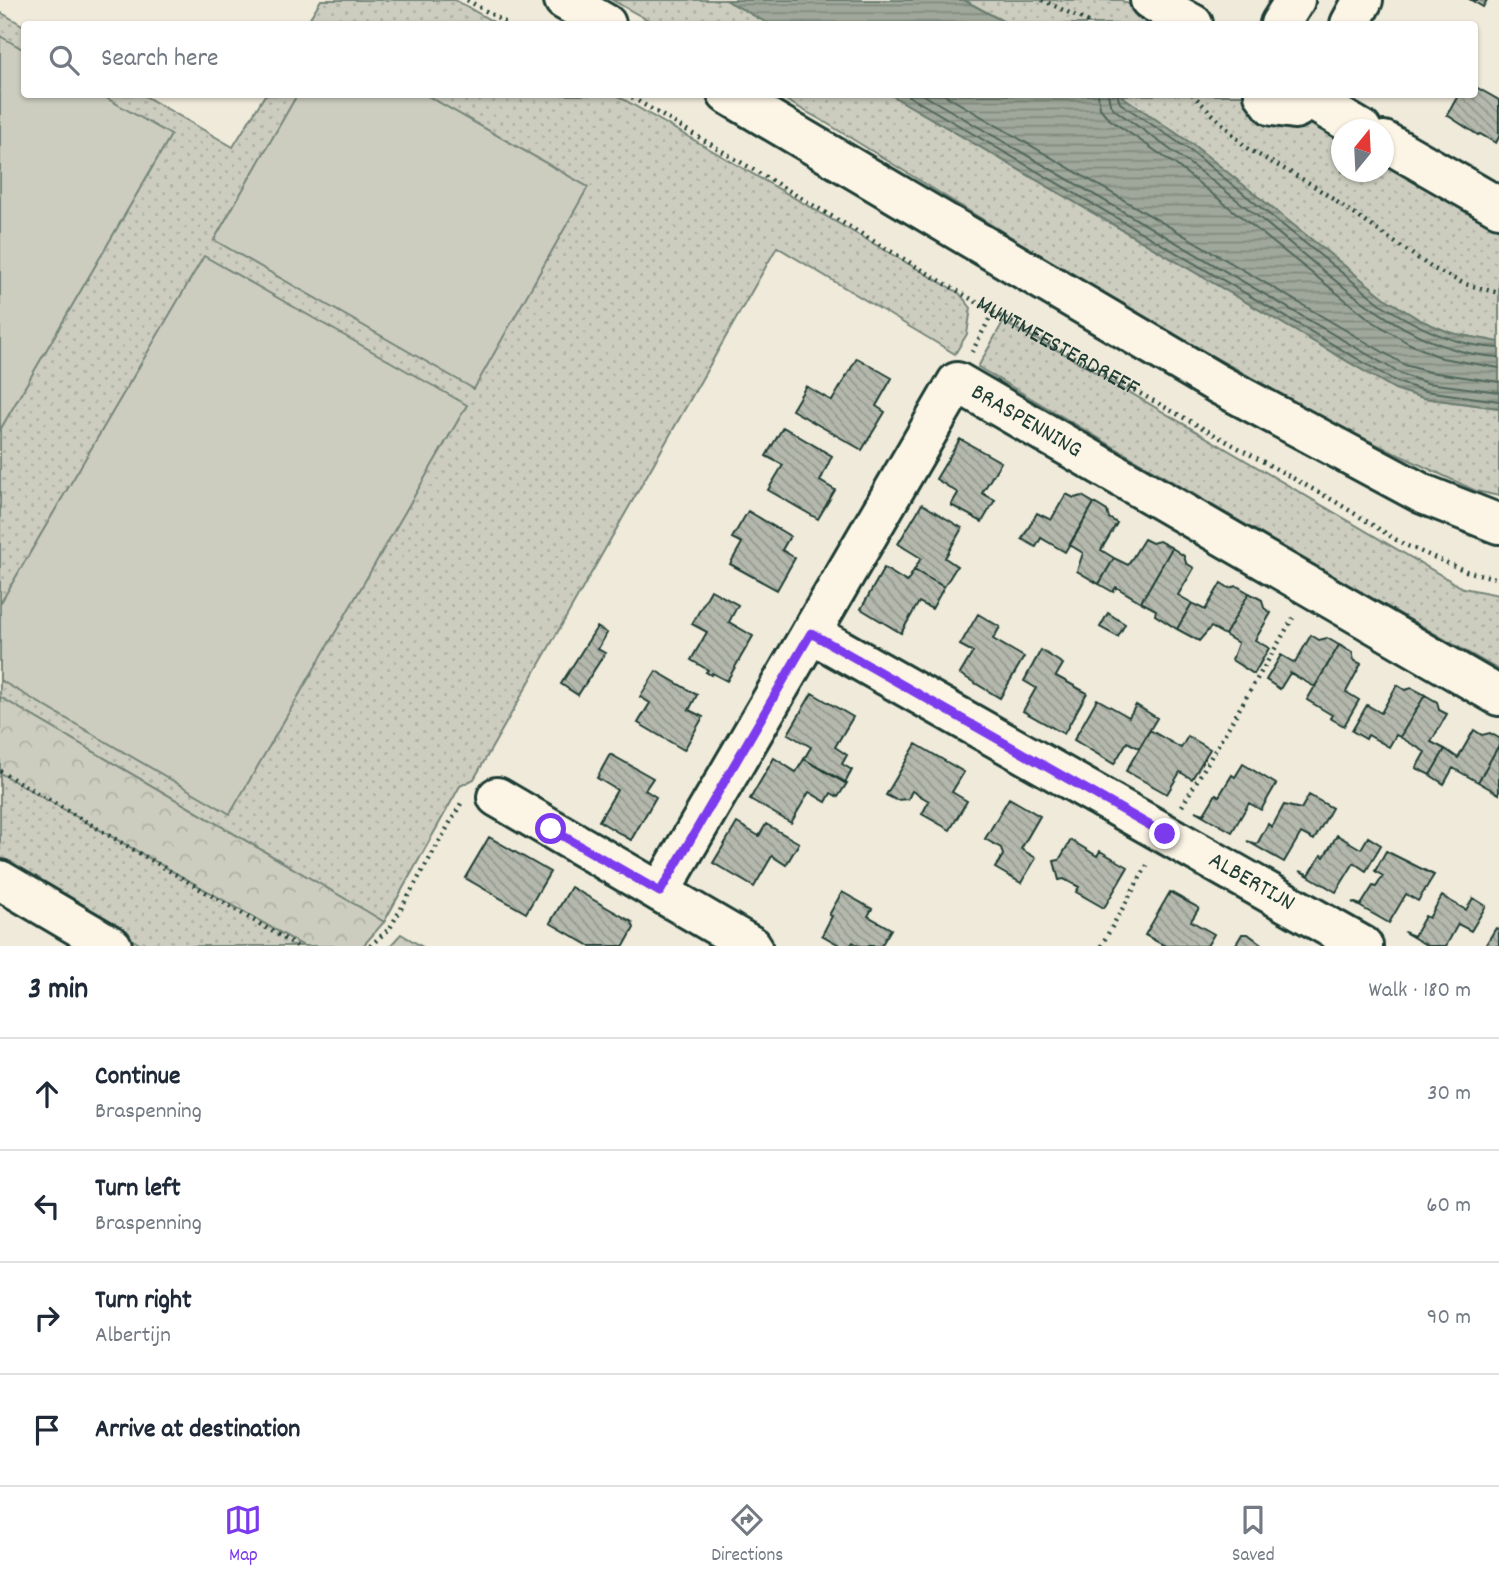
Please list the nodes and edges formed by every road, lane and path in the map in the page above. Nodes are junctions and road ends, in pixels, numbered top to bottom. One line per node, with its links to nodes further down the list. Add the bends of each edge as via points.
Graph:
1 (467, 0): 7 (path)
2 (564, 0): 8 (street)
3 (1042, 0): 9 (path)
4 (1150, 0): 10 (street)
5 (1295, 0): 11 (street)
6 (1363, 0): 12 (street)
7 (503, 21)
8 (601, 21)
9 (1087, 21)
10 (1188, 21)
11 (1282, 21)
12 (1352, 21)
13 (633, 98): 23 (path, MUNTMEESTERDREEF)
14 (734, 98): 25 (street, MUNTMEESTERDREEF, via 1218,384 1423,494)
15 (1196, 98): 22 (path, via 1248,149 1311,184 1432,268)
16 (1267, 98): 17 (street, via 1273,106 1295,109)
17 (1312, 98)
18 (1315, 98): 19 (street)
19 (1346, 119)
20 (1394, 147): 21 (street)
21 (1499, 207)
22 (1499, 293)
23 (993, 312): 24 (path); 26 (path, MUNTMEESTERDREEF, via 1324,495 1403,544 1465,571)
24 (957, 382): 27 (street, BRASPENNING); 28 (street, BRASPENNING)
25 (1499, 524)
26 (1499, 579)
27 (1311, 587): 29 (street, BRASPENNING); 32 (path)
28 (811, 633): 32 (street, ALBERTIJN); 34 (street, BRASPENNING)
29 (1499, 696)
30 (0, 771): 36 (path)
31 (497, 797): 34 (street); 37 (path, via 475,794 463,800 390,928)
32 (1165, 834): 39 (path); 40 (street, ALBERTIJN)
33 (0, 880): 35 (street)
34 (660, 892): 38 (street)
35 (112, 946)
36 (297, 946)
37 (370, 946)
38 (752, 946)
39 (1101, 946)
40 (1363, 946)

